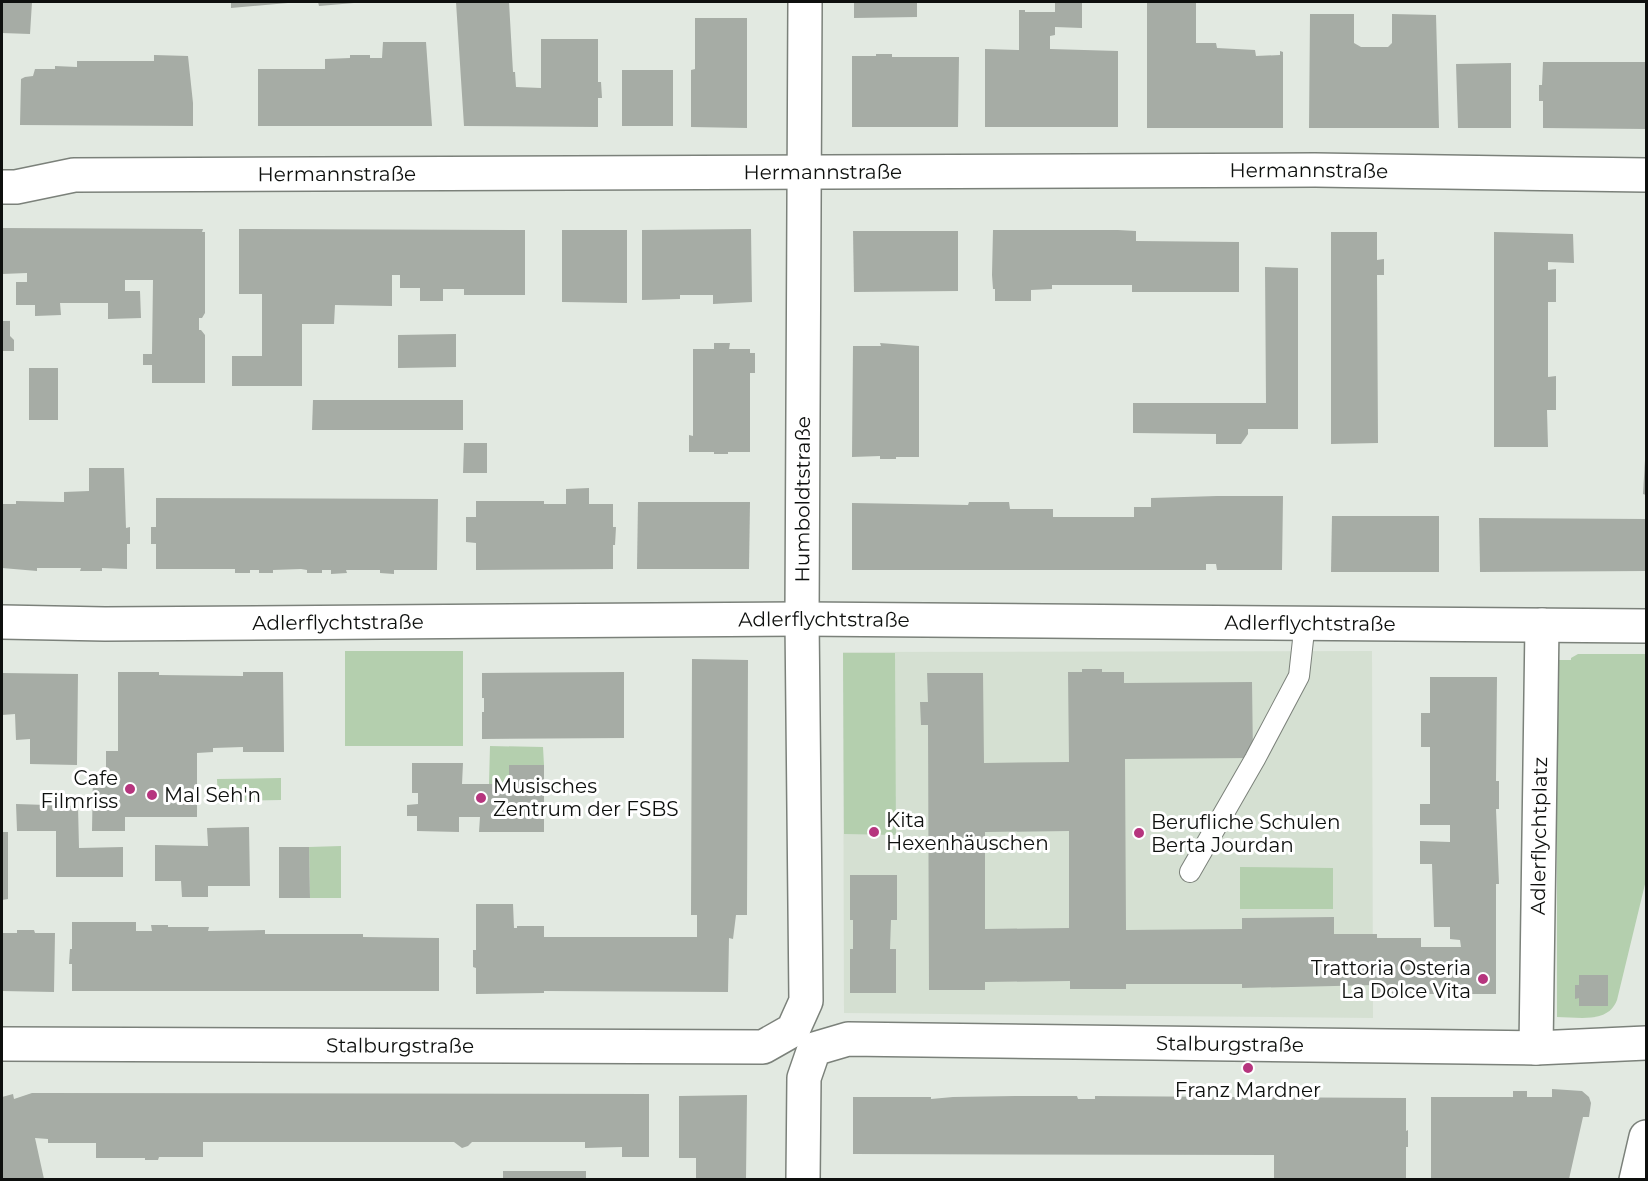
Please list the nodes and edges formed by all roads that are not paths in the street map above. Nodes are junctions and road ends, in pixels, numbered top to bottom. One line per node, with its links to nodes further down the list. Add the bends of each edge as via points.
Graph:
1 (805, 2): 2 (street, Humboldtstraße)
2 (805, 173): 3 (street, Hermannstraße, via 1315,170); 4 (street, Hermannstraße, via 74,175); 5 (street, Humboldtstraße)
3 (1647, 175)
4 (2, 187)
5 (802, 619): 6 (street, Adlerflychtstraße); 7 (street, Adlerflychtstraße); 11 (street, Humboldtstraße, via 806,1001)
6 (2, 622)
7 (1305, 622): 8 (street, Adlerflychtstraße); 10 (lane, via 1299,676)
8 (1542, 625): 9 (street, Adlerflychtstraße); 14 (street, Adlerflychtplatz)
9 (1647, 626)
10 (1190, 872)
11 (803, 1039): 13 (street, Stalburgstraße, via 763,1047); 14 (street, Stalburgstraße); 16 (street, Humboldtstraße)
12 (1647, 1042): 14 (street, Stalburgstraße)
13 (2, 1044)
14 (1536, 1048)
15 (1647, 1137): 17 (street)
16 (803, 1179)
17 (1636, 1179)

